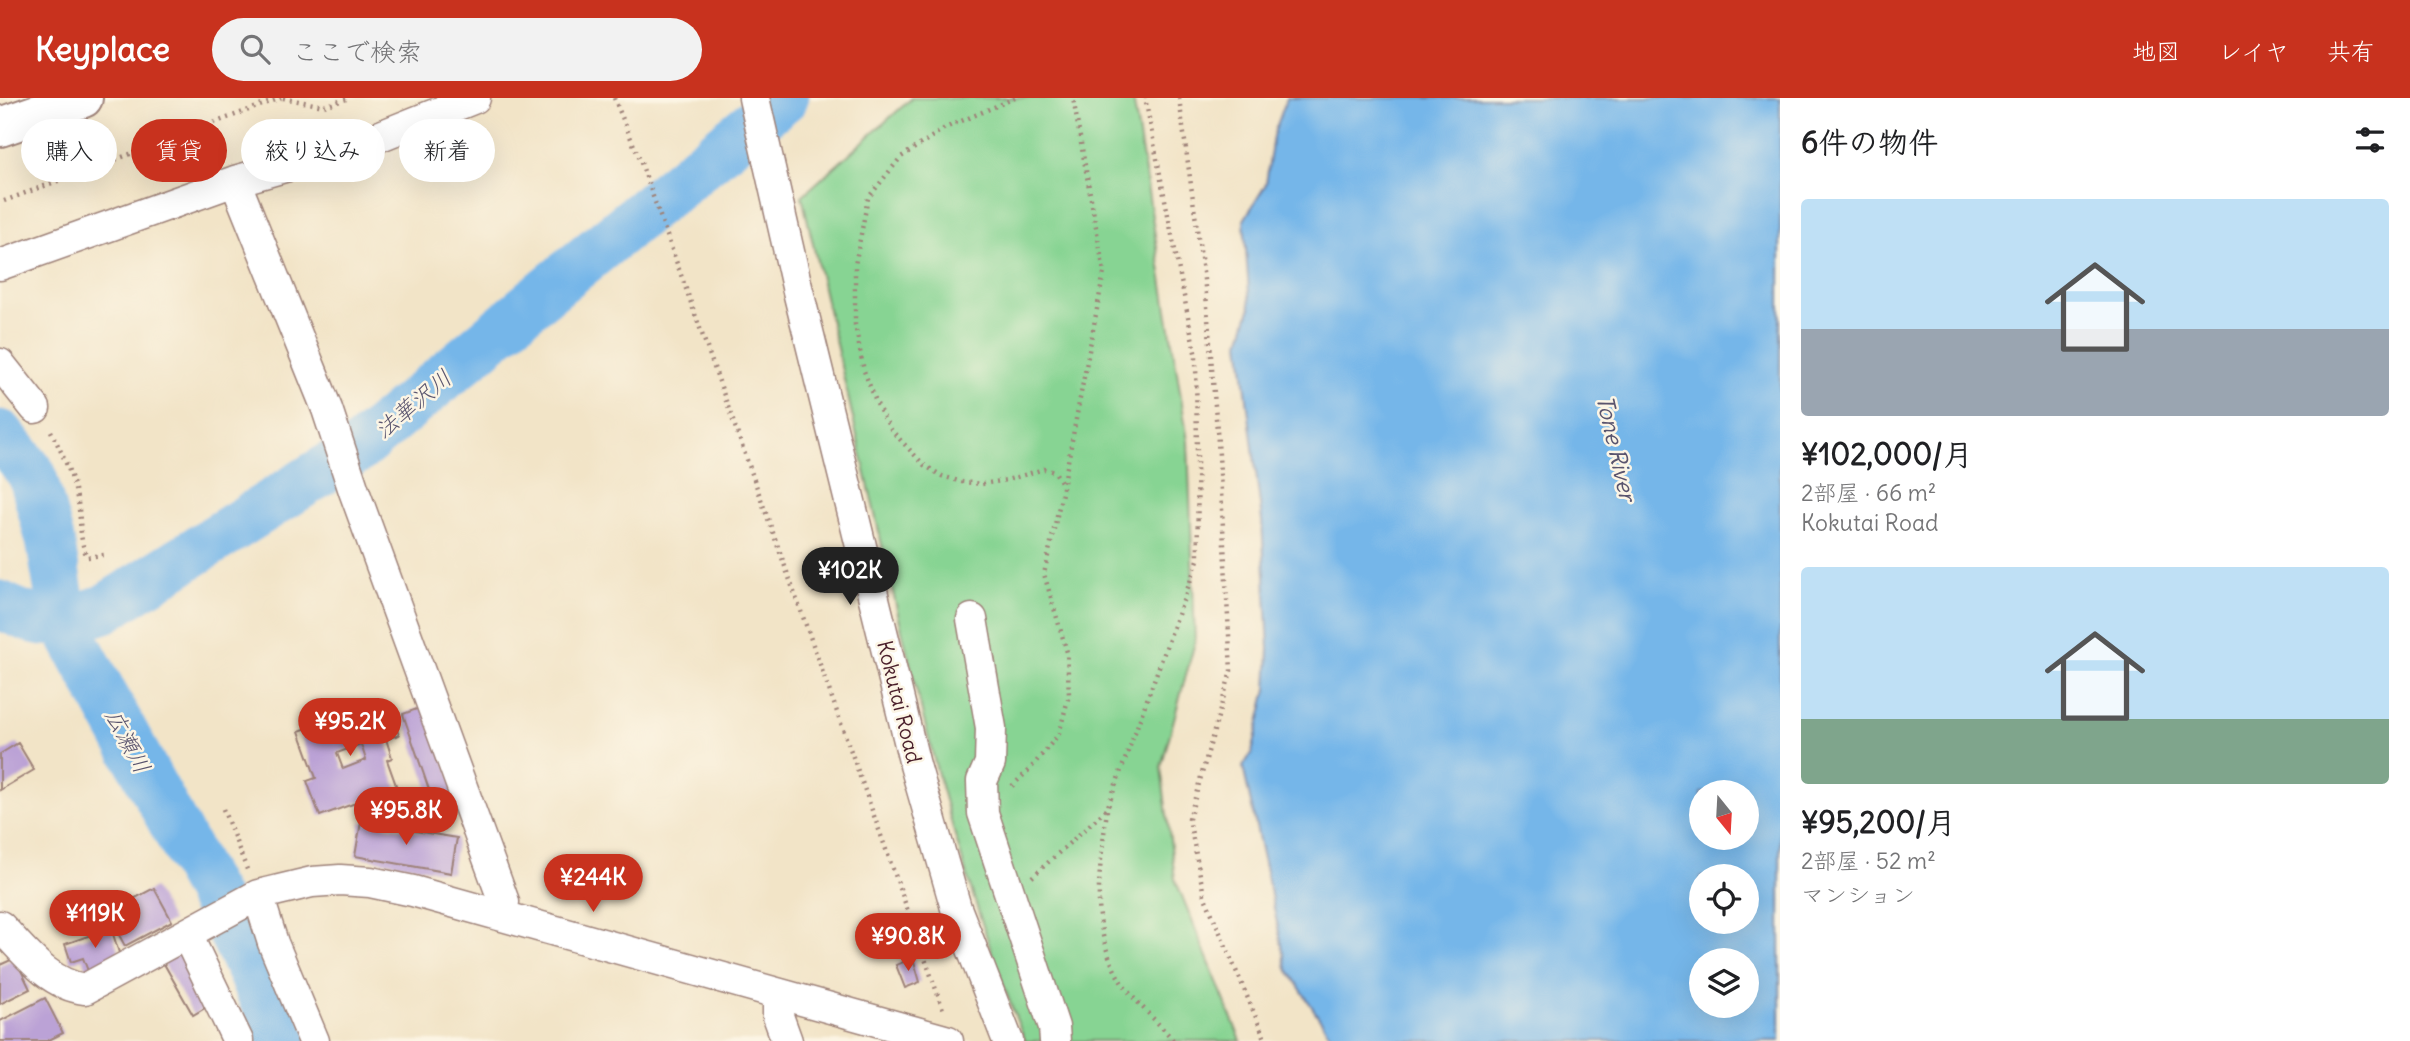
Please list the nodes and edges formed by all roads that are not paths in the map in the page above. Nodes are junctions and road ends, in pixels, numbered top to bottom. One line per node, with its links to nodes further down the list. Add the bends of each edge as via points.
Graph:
1 (83, 98): 4 (highway)
2 (475, 98): 5 (street, via 348,149)
3 (754, 98): 16 (street, Kokutai Road, via 935,841)
4 (0, 127)
5 (235, 181): 6 (street); 11 (street, via 328,416 504,902)
6 (0, 265)
7 (0, 364): 8 (street)
8 (35, 408)
9 (972, 619): 20 (street, via 991,728 990,763 982,781 983,813)
10 (249, 900): 11 (street, via 312,882 340,880 370,882); 13 (street); 18 (street)
11 (500, 914): 14 (street)
12 (0, 926): 13 (street, via 54,978 85,989)
13 (191, 933): 17 (street)
14 (778, 994): 15 (street); 19 (street, via 778,1016)
15 (946, 1027)
16 (1005, 1040)
17 (238, 1041)
18 (314, 1041)
19 (787, 1041)
20 (1055, 1041)

